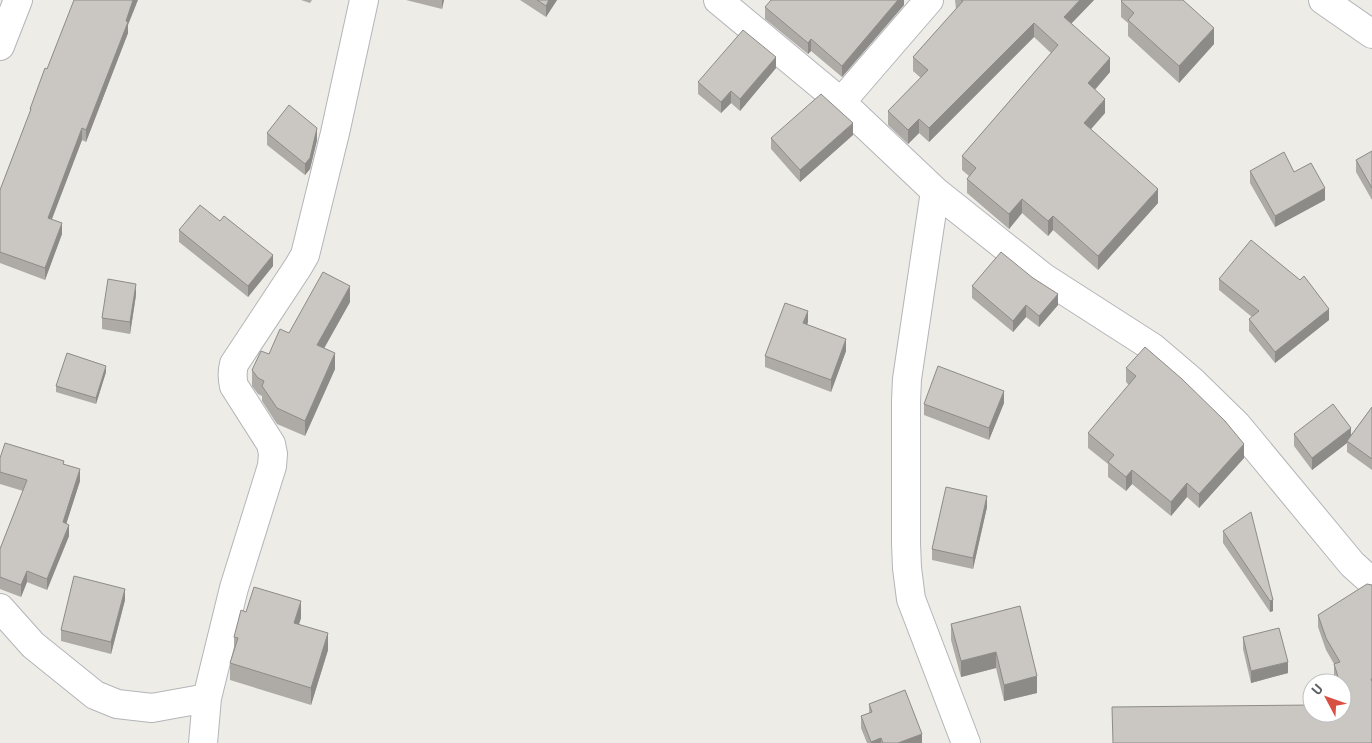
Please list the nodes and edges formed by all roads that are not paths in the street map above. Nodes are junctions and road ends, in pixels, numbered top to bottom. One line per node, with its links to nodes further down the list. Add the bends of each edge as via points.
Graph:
1 (18, 0): 7 (street)
2 (364, 0): 12 (street, via 304,255 232,371 234,386 271,444 273,454 234,588)
3 (718, 0): 8 (street)
4 (929, 0): 8 (street)
5 (1323, 0): 6 (street)
6 (1372, 34)
7 (0, 46)
8 (841, 102): 9 (street)
9 (936, 191): 10 (street, via 1043,277 1152,347 1193,382 1237,425 1352,564); 14 (street, via 907,379 906,560 911,599)
10 (1372, 582)
11 (0, 608): 12 (street, via 33,645 95,694 117,704 152,708)
12 (207, 698): 13 (street)
13 (203, 743)
14 (966, 743)

